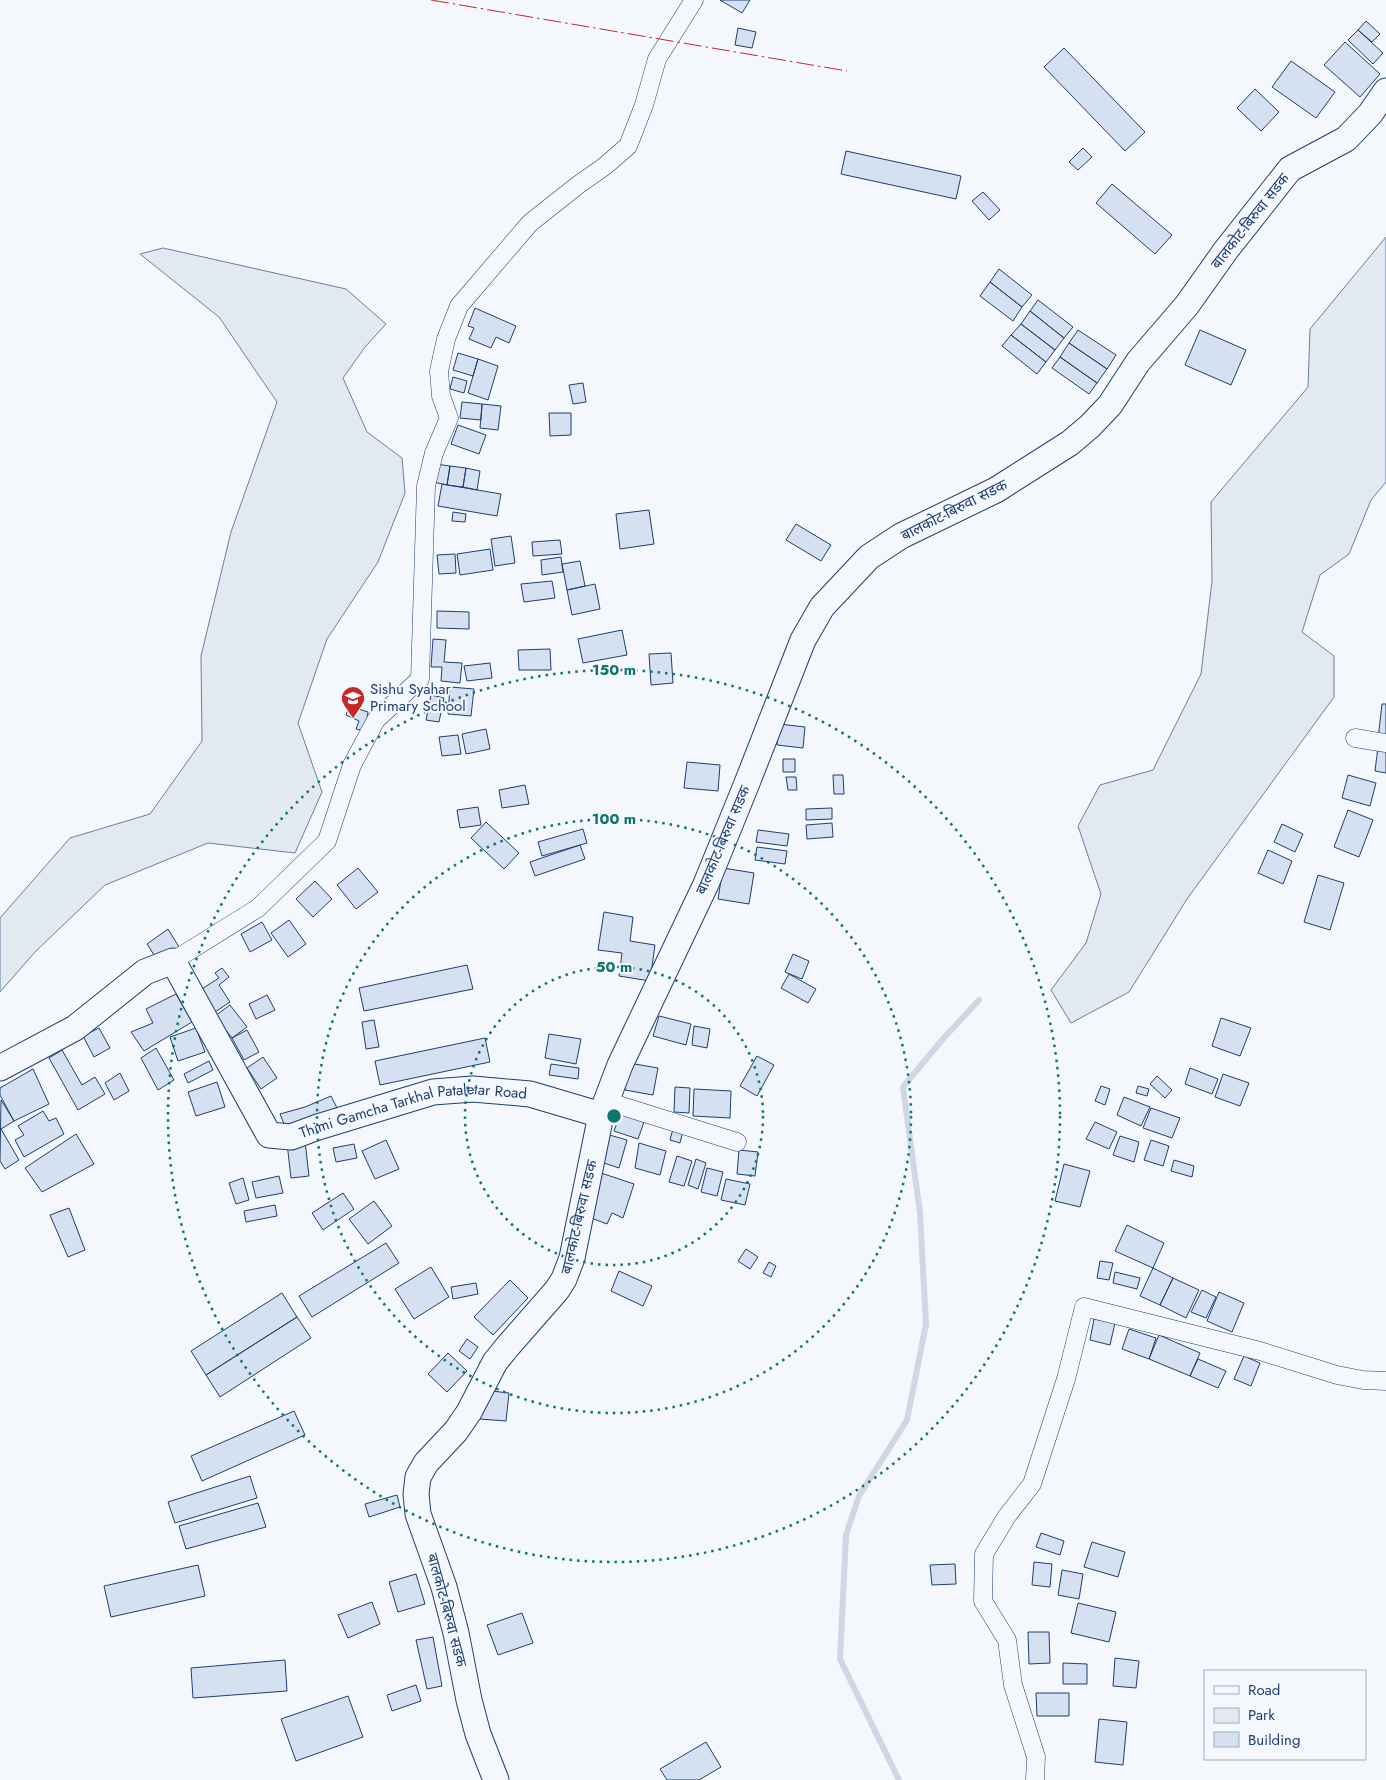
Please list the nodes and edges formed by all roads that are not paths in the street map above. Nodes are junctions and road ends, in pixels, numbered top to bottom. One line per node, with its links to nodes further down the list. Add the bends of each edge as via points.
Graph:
1 (694, 0): 5 (street, via 657,59 628,146 530,223 459,306 446,339 439,371 441,396 449,418 434,452 426,486 420,679 376,720 352,765 327,840 258,908)
2 (1386, 91): 7 (main road, बालकोट-बिरुवा सडक, via 1346,139 1290,169 1187,306 1138,362 1110,405 1090,426 1070,443 996,490 901,536 869,557 822,607 803,640 706,884 620,1065)
3 (1355, 738): 4 (street)
4 (1386, 743)
5 (173, 961): 6 (main road, via 145,972 75,1028); 7 (main road, Thimi Gamcha Tarkhal Pataletar Road, via 269,1135 291,1137 433,1092 473,1089 530,1094)
6 (0, 1068)
7 (604, 1108): 8 (street); 10 (main road, बालकोट-बिरुवा सडक, via 572,1258 564,1279 495,1362 470,1412 418,1477 418,1514 444,1587 478,1734)
8 (737, 1142)
9 (1386, 1381): 11 (street, via 1337,1375 1260,1351 1084,1307 1066,1379 1032,1484 1007,1516 984,1554 983,1601 1007,1640 1013,1684 1036,1757)
10 (496, 1780)
11 (1035, 1780)

